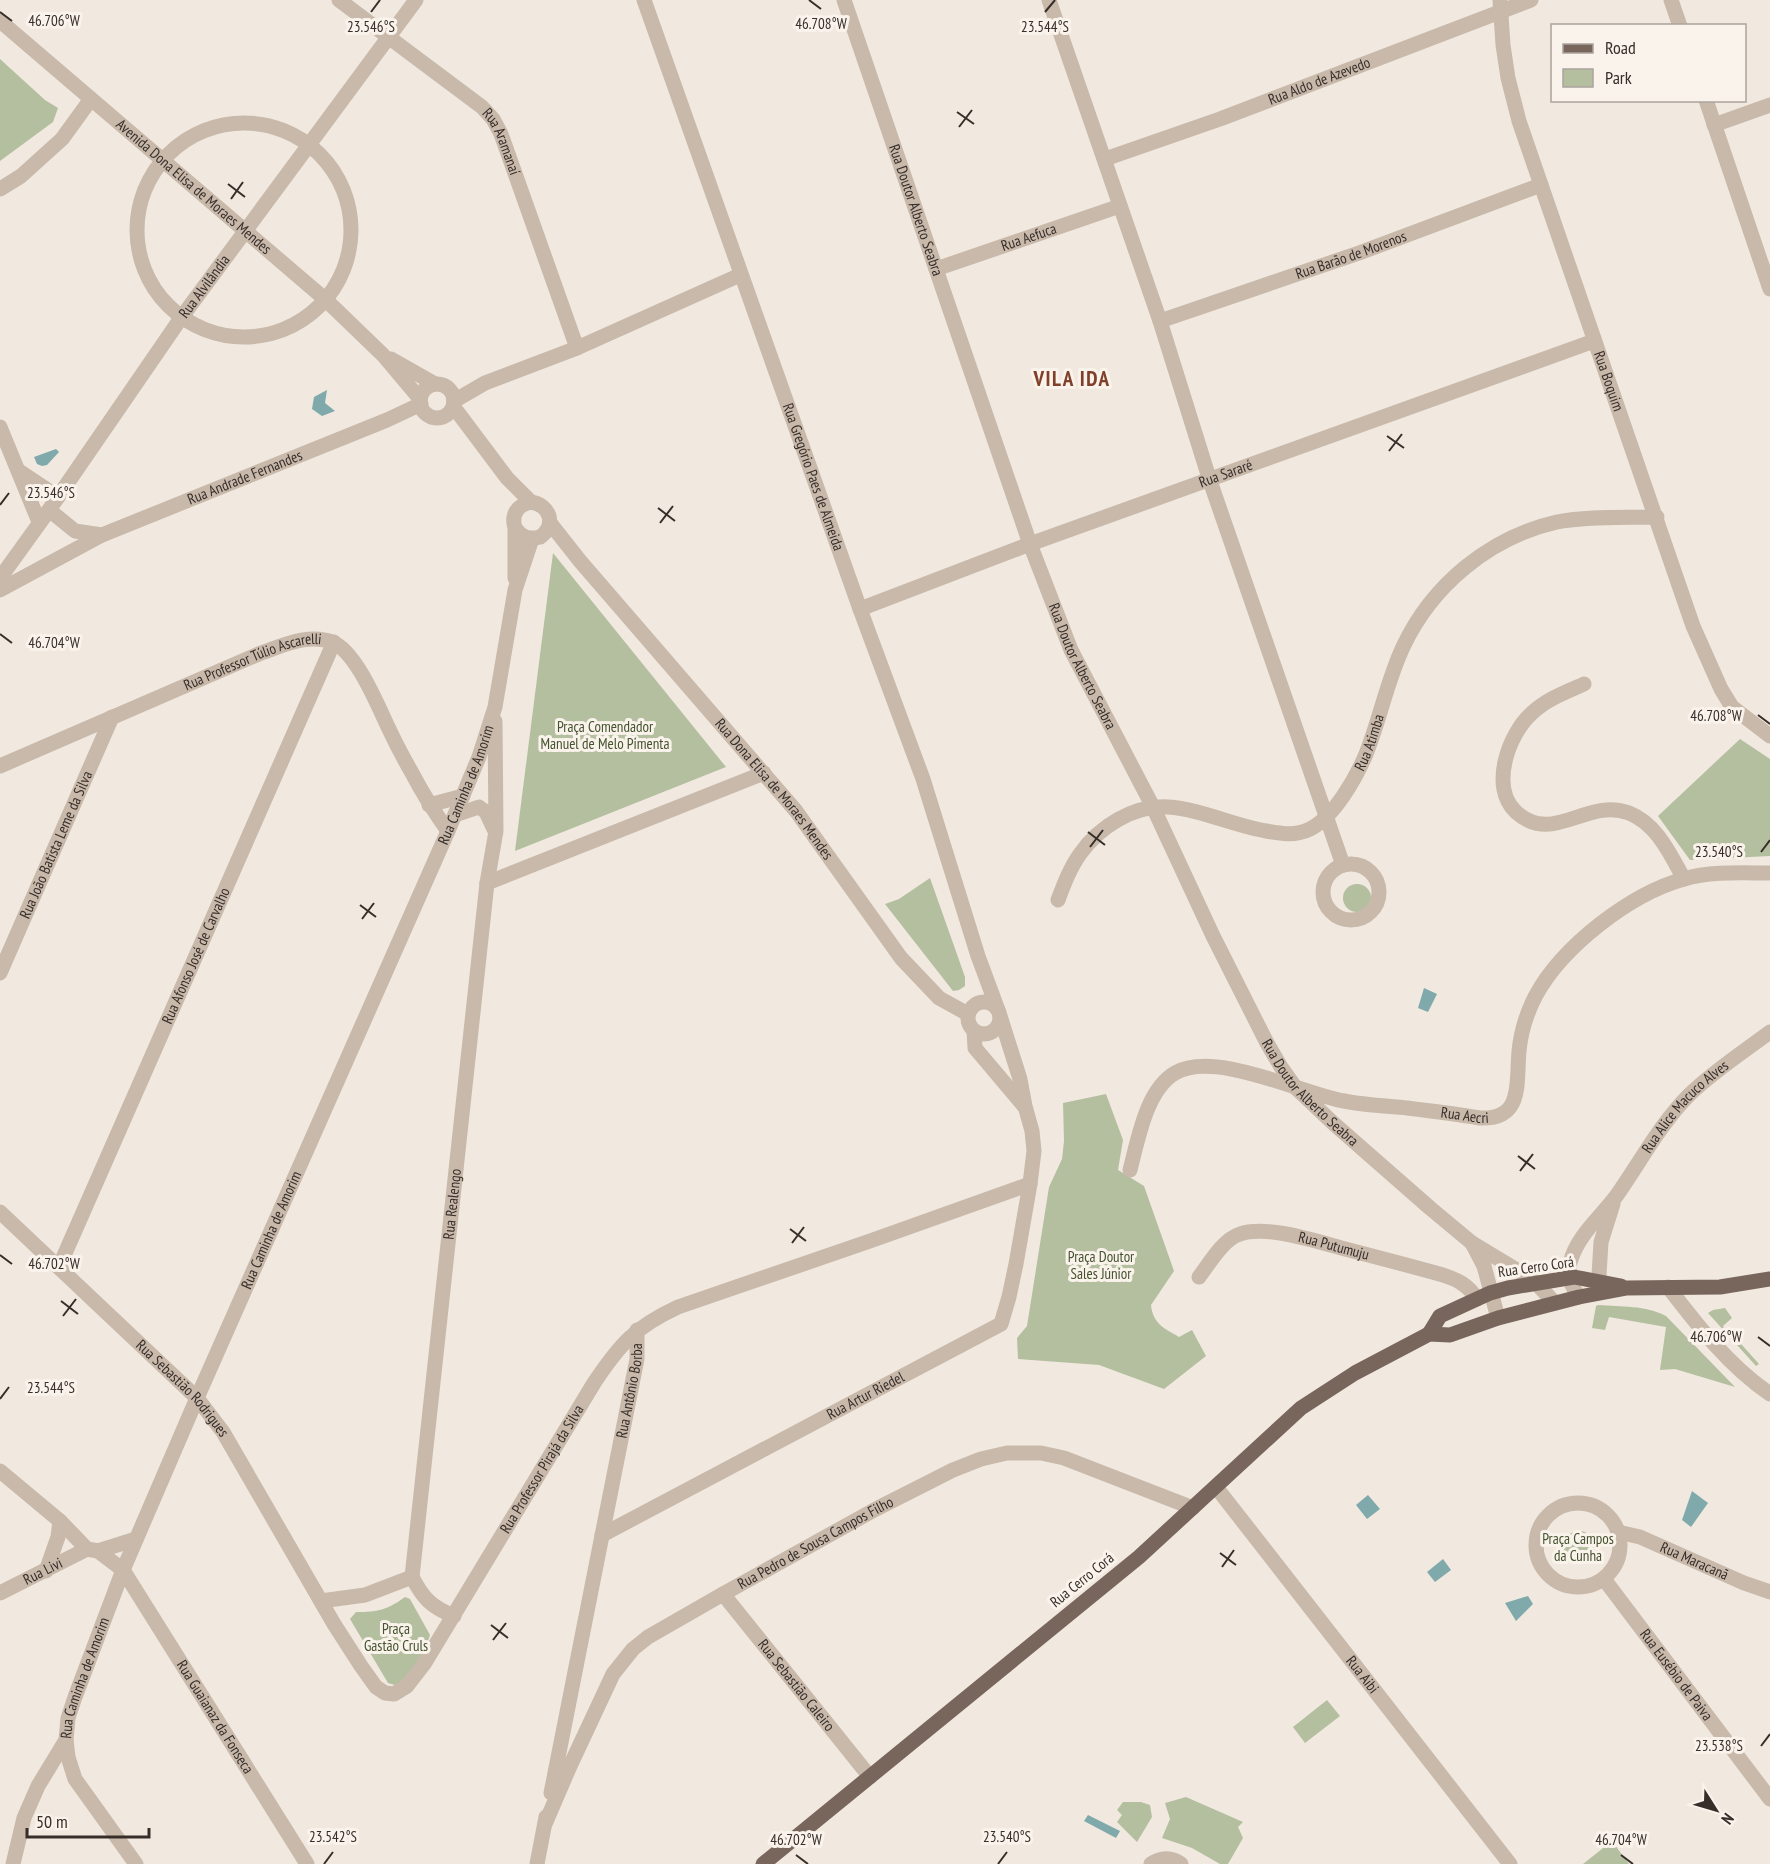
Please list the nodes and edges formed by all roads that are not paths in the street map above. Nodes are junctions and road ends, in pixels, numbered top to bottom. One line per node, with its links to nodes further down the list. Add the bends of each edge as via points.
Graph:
1 (339, 0): 11 (street, Rua Aramanaí)
2 (416, 0): 11 (street, Rua Alvilândia)
3 (644, 0): 25 (street, Rua Gregório Paes de Almeida)
4 (844, 0): 24 (street, Rua Doutor Alberto Seabra)
5 (1049, 0): 17 (street)
6 (1531, 0): 8 (street, Rua Aldo de Azevedo)
7 (1671, 0): 10 (street)
8 (1501, 6): 17 (street, Rua Aldo de Azevedo, via 1220,119); 19 (street, Rua Boquim, via 1508,78)
9 (0, 21): 12 (street, Avenida Dona Elisa de Moraes Mendes)
10 (1679, 24)
11 (388, 37): 16 (street, Rua Alvilândia); 31 (street, Rua Aramanaí, via 493,119)
12 (91, 99): 18 (street, Avenida Dona Elisa de Moraes Mendes); 20 (street, via 62,139 21,176)
13 (1707, 102): 15 (street)
14 (1770, 105): 15 (street)
15 (1714, 125): 23 (street)
16 (308, 144): 18 (street, via 280,129 248,123 216,126 187,139); 22 (street, Rua Alvilândia); 27 (street, via 337,177 351,218 346,261)
17 (1105, 159): 21 (street)
18 (162, 160): 22 (street, Avenida Dona Elisa de Moraes Mendes); 28 (street, via 140,204 138,253 153,290)
19 (1541, 185): 29 (street, Rua Barão de Morenos); 30 (street, Rua Boquim)
20 (0, 189)
21 (1120, 206): 24 (street, Rua Aefuca); 29 (street)
22 (244, 231): 27 (street, Avenida Dona Elisa de Moraes Mendes); 28 (street, Rua Alvilândia)
23 (1766, 264): 26 (street)
24 (936, 269): 48 (street, Rua Doutor Alberto Seabra)
25 (740, 275): 31 (street); 53 (street, Rua Gregório Paes de Almeida)
26 (1770, 289)
27 (326, 300): 28 (street, via 306,318 256,337 204,331); 32 (street, Avenida Dona Elisa de Moraes Mendes)
28 (181, 318): 40 (street, Rua Alvilândia)
29 (1160, 321): 39 (street)
30 (1594, 341): 39 (street, Rua Sararé); 43 (street, Rua Boquim)
31 (577, 348): 33 (street)
32 (383, 355): 33 (street, Avenida Dona Elisa de Moraes Mendes); 34 (street, Avenida Dona Elisa de Moraes Mendes)
33 (447, 394): 34 (street, via 428,386 423,391); 35 (street, via 450,412); 37 (street, Avenida Dona Elisa de Moraes Mendes)
34 (422, 406): 35 (street, via 434,418); 46 (street, Rua Andrade Fernandes)
35 (442, 417): 37 (street, Avenida Dona Elisa de Moraes Mendes)
36 (0, 427): 38 (street)
37 (473, 435): 41 (street, Avenida Dona Elisa de Moraes Mendes)
38 (19, 471): 40 (street); 42 (street)
39 (1210, 481): 48 (street, Rua Sararé); 65 (street)
40 (58, 497): 42 (street, Rua Alvilândia)
41 (524, 505): 44 (street, via 543,506); 45 (street, via 514,517)
42 (44, 516): 46 (street, via 75,531); 50 (street, Rua Alvilândia)
43 (1657, 517): 58 (street, Rua Boquim, via 1693,626 1721,689 1732,707); 65 (street, Rua Atimba, via 1574,520 1539,527 1493,547 1450,581 1416,623 1402,648 1361,766)
44 (550, 523): 47 (street); 49 (street, Rua Dona Elisa de Moraes Mendes)
45 (515, 528): 47 (street, via 521,536); 52 (street, Rua Caminha de Amorim)
46 (102, 536): 51 (street, Rua Andrade Fernandes)
47 (536, 538): 49 (street, Rua Dona Elisa de Moraes Mendes); 52 (street, Rua Caminha de Amorim)
48 (1030, 544): 53 (street, Rua Sararé); 63 (street, Rua Doutor Alberto Seabra, via 1071,650)
49 (580, 561): 60 (street, Rua Dona Elisa de Moraes Mendes)
50 (0, 578)
51 (0, 590)
52 (515, 590): 56 (street, Rua Caminha de Amorim)
53 (860, 609): 73 (street, Rua Gregório Paes de Almeida, via 923,779)
54 (334, 642): 57 (street, Rua Professor Túlio Ascarelli, via 317,638 291,643); 62 (street, Rua Professor Túlio Ascarelli, via 367,682); 87 (street, Rua Afonso José de Carvalho)
55 (1584, 684): 70 (street, via 1540,706 1521,725 1504,762 1504,789 1509,804 1525,819 1548,825 1602,809 1628,813 1651,828)
56 (495, 707): 61 (street, Rua Caminha de Amorim); 67 (street, Rua Realengo)
57 (112, 717): 59 (street, Rua Professor Túlio Ascarelli); 74 (street, Rua João Batista Leme da Silva)
58 (1770, 736)
59 (0, 765)
60 (764, 773): 71 (street); 77 (street, Rua Dona Elisa de Moraes Mendes, via 902,958 939,998)
61 (463, 796): 62 (street); 64 (street, Rua Caminha de Amorim)
62 (429, 805): 66 (street, Rua Professor Túlio Ascarelli)
63 (1153, 807): 65 (street, Rua Atimba, via 1170,807 1243,827 1294,834 1309,829); 72 (street, Rua Atimba, via 1112,822 1093,838 1071,869); 80 (street, Rua Doutor Alberto Seabra, via 1240,991)
64 (455, 815): 66 (street, Rua Caminha de Amorim); 67 (street, via 479,807)
65 (1327, 815): 68 (street)
66 (448, 831): 101 (street, Rua Caminha de Amorim)
67 (496, 831): 71 (street, Rua Realengo)
68 (1343, 865)
69 (1770, 873): 70 (street, Rua Aecri, via 1712,874)
70 (1684, 879): 80 (street, Rua Aecri, via 1643,897 1591,931 1547,977 1528,1010 1519,1050 1515,1098 1505,1113 1480,1118 1348,1102)
71 (487, 883): 112 (street, Rua Realengo)
72 (1059, 900)
73 (978, 956): 75 (street, Rua Gregório Paes de Almeida); 76 (street, Rua Gregório Paes de Almeida)
74 (0, 973)
75 (980, 1003): 76 (street, via 993,1005); 77 (street)
76 (999, 1013): 78 (street, via 992,1032); 81 (street, Rua Gregório Paes de Almeida, via 1020,1079)
77 (968, 1014): 78 (street)
78 (974, 1031): 81 (street, Rua Gregório Paes de Almeida, via 975,1048)
79 (1770, 1032): 84 (street, Rua Alice Macuco Alves, via 1689,1095 1651,1142)
80 (1296, 1088): 82 (street, Rua Aecri, via 1213,1066 1174,1073 1150,1103); 86 (street, Rua Doutor Alberto Seabra)
81 (1024, 1106): 83 (street, Rua Gregório Paes de Almeida, via 1034,1151)
82 (1130, 1170)
83 (1030, 1184): 98 (street, Rua Antônio Borba, via 678,1307); 107 (street, Rua Artur Riedel, via 1010,1297 1001,1324)
84 (1616, 1196): 89 (street, Rua Alice Macuco Alves, via 1582,1238 1571,1260); 92 (street, Rua Alice Macuco Alves, via 1601,1242)
85 (0, 1212): 87 (street, Rua Sebastião Rodrigues)
86 (1472, 1243): 91 (street, Rua Doutor Alberto Seabra); 94 (street, Rua Doutor Alberto Seabra, via 1484,1266)
87 (59, 1268): 101 (street, Rua Sebastião Rodrigues)
88 (1199, 1277): 94 (street, Rua Putumuju, via 1230,1239 1240,1234 1272,1232 1443,1275)
89 (1569, 1278): 91 (main road, Rua Cerro Corá); 92 (main road, Rua Cerro Corá); 95 (street)
90 (1770, 1280): 93 (main road, Rua Cerro Corá, via 1720,1287)
91 (1536, 1283): 94 (main road, Rua Cerro Corá); 96 (street, Rua Doutor Alberto Seabra)
92 (1598, 1287): 93 (main road, Rua Cerro Corá); 95 (main road, Rua Cerro Corá)
93 (1668, 1287): 100 (street, via 1722,1352)
94 (1484, 1296): 97 (street, Rua Doutor Alberto Seabra); 99 (main road, Rua Cerro Corá, via 1440,1316)
95 (1579, 1297): 96 (main road, Rua Cerro Corá)
96 (1555, 1303): 97 (main road, Rua Cerro Corá)
97 (1493, 1320): 99 (main road, Rua Cerro Corá, via 1450,1335)
98 (637, 1330): 107 (street, Rua Antônio Borba, via 637,1359); 118 (street, Rua Professor Pirajá da Silva, via 594,1383)
99 (1429, 1334): 103 (main road, Rua Cerro Corá, via 1355,1373 1301,1408)
100 (1770, 1394)
101 (197, 1398): 108 (street, Rua Caminha de Amorim); 117 (street, Rua Sebastião Rodrigues, via 223,1432)
102 (0, 1471): 105 (street)
103 (1216, 1487): 104 (main road, Rua Cerro Corá); 130 (street, Rua Aibi)
104 (1193, 1508): 116 (street, Rua Pedro de Sousa Campos Filho, via 1064,1458 1007,1453 953,1470); 120 (main road, Rua Cerro Corá, via 1139,1557)
105 (60, 1521): 109 (street); 111 (street)
106 (1618, 1532): 113 (street, via 1618,1558); 113 (street, via 1603,1510 1579,1502 1554,1510 1538,1531 1537,1558 1553,1580 1578,1587); 114 (street, Rua Maracanã, via 1640,1537)
107 (602, 1535): 122 (street, Rua Antônio Borba)
108 (136, 1539): 109 (street, Rua Livi); 110 (street, Rua Caminha de Amorim)
109 (93, 1550): 110 (street); 111 (street, Rua Livi)
110 (123, 1570): 119 (street, Rua Caminha de Amorim, via 75,1697); 126 (street, Rua Guaianaz da Fonseca)
111 (45, 1571): 115 (street, Rua Livi)
112 (412, 1577): 117 (street, via 365,1595); 118 (street, via 426,1600)
113 (1604, 1579): 121 (street, Rua Eusébio de Paiva)
114 (1770, 1592)
115 (0, 1593)
116 (723, 1594): 120 (street, Rua Sebastião Caleiro); 122 (street, Rua Pedro de Sousa Campos Filho, via 648,1637 624,1659 613,1674)
117 (321, 1601): 118 (street, via 372,1682 380,1690 394,1694 416,1676)
118 (454, 1616)
119 (66, 1740): 124 (street, Rua Caminha de Amorim, via 24,1818); 125 (street, via 75,1779)
120 (870, 1777): 123 (main road, Rua Cerro Corá)
121 (1770, 1799)
122 (544, 1824): 127 (street, Rua Antônio Borba)
123 (767, 1863)
124 (13, 1864)
125 (136, 1864)
126 (307, 1864)
127 (537, 1864)
128 (1151, 1864): 129 (street, via 1169,1859)
129 (1181, 1864)
130 (1510, 1864)

